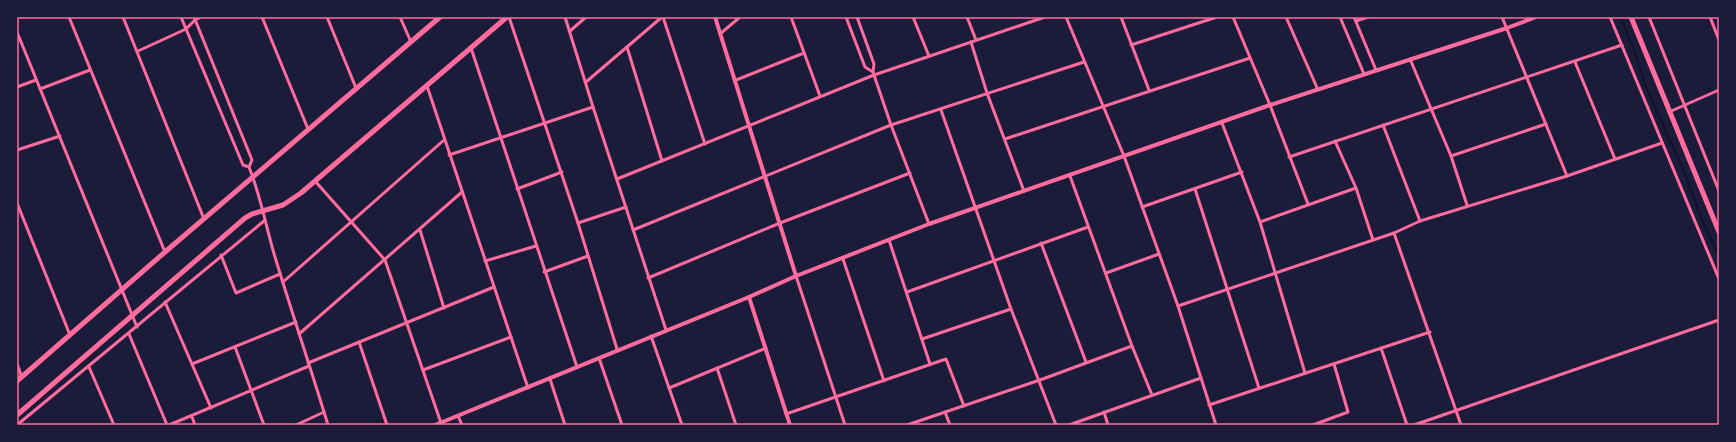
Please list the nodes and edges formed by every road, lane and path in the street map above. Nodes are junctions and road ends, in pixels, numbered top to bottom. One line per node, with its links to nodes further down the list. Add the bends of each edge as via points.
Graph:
1 (69, 17): 57 (street)
2 (123, 17): 50 (street)
3 (180, 17): 38 (street)
4 (201, 17): 35 (street)
5 (262, 17): 87 (street)
6 (327, 17): 67 (street)
7 (400, 17): 44 (street)
8 (440, 17): 44 (main road)
9 (508, 17): 49 (main road); 81 (street)
10 (566, 17): 39 (street)
11 (586, 17): 39 (street)
12 (662, 17): 48 (street); 94 (street)
13 (715, 17): 41 (street)
14 (740, 17): 41 (street)
15 (791, 17): 51 (street)
16 (846, 17): 59 (street, via 865,67)
17 (857, 17): 59 (street, via 874,64)
18 (913, 17): 52 (street)
19 (967, 17): 42 (street)
20 (1046, 17): 42 (street)
21 (1066, 17): 55 (street)
22 (1121, 17): 46 (street)
23 (1217, 17): 46 (street)
24 (1233, 17): 53 (street)
25 (1286, 17): 70 (street)
26 (1340, 17): 60 (street)
27 (1354, 17): 36 (street)
28 (1368, 17): 36 (street)
29 (1502, 17): 37 (street)
30 (1536, 17): 37 (street)
31 (1610, 17): 47 (street)
32 (1630, 17): 80 (main road)
33 (1649, 17): 74 (street)
34 (1710, 17): 43 (street)
35 (195, 18): 38 (street); 102 (street, via 252,160)
36 (1356, 22): 58 (street)
37 (1507, 28): 54 (street); 61 (street)
38 (186, 29): 50 (street); 102 (street, via 243,165)
39 (570, 31): 64 (street)
40 (17, 32): 62 (street)
41 (720, 34): 63 (street)
42 (976, 40): 45 (street)
43 (1719, 40)
44 (411, 42): 67 (main road)
45 (971, 42): 52 (street); 72 (street)
46 (1131, 44): 69 (street)
47 (1622, 45): 56 (street); 93 (street)
48 (627, 47): 64 (street); 101 (street)
49 (470, 48): 65 (main road); 89 (street)
50 (138, 52): 125 (street)
51 (804, 53): 63 (street); 73 (street)
52 (929, 56): 59 (street)
53 (1250, 58): 69 (street); 75 (street)
54 (1410, 59): 58 (street); 78 (street)
55 (1084, 62): 72 (street); 77 (street)
56 (1575, 62): 61 (street); 100 (street)
57 (90, 70): 68 (street); 143 (street)
58 (1376, 70): 60 (street)
59 (873, 74): 73 (street); 85 (street)
60 (1364, 74): 70 (street)
61 (1526, 76): 78 (street); 83 (street)
62 (36, 80): 66 (street); 68 (street)
63 (736, 80): 84 (street)
64 (586, 82): 76 (street)
65 (426, 85): 91 (street); 111 (main road)
66 (17, 87)
67 (356, 88): 87 (main road)
68 (40, 89): 88 (street)
69 (1149, 90): 77 (street)
70 (1318, 90): 75 (street)
71 (1719, 90): 74 (street)
72 (987, 93): 79 (street); 90 (street)
73 (820, 96): 84 (street)
74 (1684, 104): 80 (street); 116 (street)
75 (1270, 105): 82 (street); 99 (street)
76 (593, 107): 81 (street); 110 (street)
77 (1102, 108): 90 (street); 97 (street)
78 (1431, 109): 86 (street); 98 (street)
79 (941, 110): 85 (street); 123 (street)
80 (1669, 112): 126 (main road)
81 (545, 122): 89 (street); 103 (street)
82 (1222, 123): 97 (street); 104 (street)
83 (1546, 124): 98 (street); 108 (street)
84 (749, 125): 94 (street); 106 (street)
85 (891, 125): 105 (street); 106 (street)
86 (1383, 125): 92 (street); 129 (street)
87 (308, 129): 109 (main road)
88 (60, 136): 95 (street); 161 (street)
89 (502, 138): 96 (street); 112 (street)
90 (1005, 139): 115 (street)
91 (444, 140): 96 (street); 127 (street)
92 (1335, 141): 99 (street); 113 (street)
93 (1662, 143): 100 (street); 157 (street)
94 (706, 144): 101 (street)
95 (17, 150)
96 (449, 155): 117 (street)
97 (1124, 156): 107 (street); 122 (street)
98 (1451, 156): 120 (street)
99 (1289, 157): 119 (street)
100 (1615, 159): 108 (street)
101 (662, 161): 110 (street)
102 (249, 167): 109 (street)
103 (562, 172): 112 (street); 130 (street)
104 (1242, 172): 114 (street); 131 (street)
105 (910, 173): 132 (street); 133 (street)
106 (766, 176): 132 (street); 136 (street)
107 (1070, 176): 115 (street); 134 (street)
108 (1568, 176): 120 (street)
109 (253, 177): 124 (street); 125 (main road)
110 (617, 179): 121 (street)
111 (315, 181): 124 (main road, via 283,205); 127 (street)
112 (517, 188): 142 (street)
113 (1356, 188): 119 (street); 140 (street)
114 (1195, 189): 122 (street); 160 (street)
115 (1024, 191): 123 (street)
116 (1719, 191)
117 (462, 192): 135 (street); 150 (street)
118 (17, 202): 177 (street)
119 (1308, 204): 131 (street)
120 (1467, 205): 129 (street)
121 (626, 207): 130 (street); 136 (street)
122 (1142, 207): 144 (street)
123 (975, 209): 133 (street); 149 (street)
124 (264, 211): 128 (street); 168 (main road, via 245,218)
125 (204, 219): 143 (main road)
126 (1717, 219): 137 (main road)
127 (351, 220): 148 (street); 158 (street)
128 (264, 221): 145 (street); 153 (street)
129 (1420, 221): 138 (street)
130 (578, 222): 146 (street)
131 (1260, 222): 154 (street)
132 (780, 223): 155 (street); 156 (street)
133 (929, 224): 139 (street)
134 (1088, 226): 141 (street); 152 (street)
135 (420, 230): 148 (street); 166 (street)
136 (633, 230): 156 (street)
137 (1719, 232)
138 (1394, 233): 140 (street); 174 (street)
139 (889, 240): 147 (street); 162 (street)
140 (1373, 240): 154 (street)
141 (1041, 243): 149 (street); 188 (street)
142 (536, 246): 150 (street); 151 (street)
143 (164, 252): 161 (main road)
144 (1159, 254): 152 (street); 165 (street)
145 (221, 255): 153 (street, via 236,293); 164 (street)
146 (588, 256): 151 (street); 186 (street)
147 (843, 259): 155 (street); 204 (street)
148 (385, 260): 171 (street); 176 (street)
149 (994, 260): 162 (street); 167 (street)
150 (485, 261): 159 (street)
151 (544, 272): 195 (street)
152 (1106, 273): 182 (street)
153 (280, 274): 158 (street)
154 (1274, 274): 160 (street); 198 (street)
155 (796, 276): 163 (street); 210 (street)
156 (648, 278): 173 (street)
157 (1719, 279)
158 (283, 282): 170 (street)
159 (494, 287): 166 (street); 179 (street)
160 (1226, 289): 165 (street); 207 (street)
161 (121, 290): 168 (street); 177 (main road)
162 (907, 292): 180 (street)
163 (749, 297): 173 (street); 184 (street)
164 (165, 302): 172 (street); 190 (street)
165 (1178, 306): 200 (street)
166 (444, 308): 171 (street)
167 (1011, 309): 180 (street); 202 (street)
168 (132, 316): 172 (street); 219 (main road)
169 (1719, 320): 214 (street)
170 (296, 322): 176 (street); 183 (street)
171 (407, 323): 181 (street); 197 (street)
172 (137, 327): 175 (street)
173 (666, 330): 178 (street)
174 (1430, 332): 185 (street); 214 (street)
175 (128, 334): 194 (street); 226 (street)
176 (299, 334): 191 (street)
177 (70, 335): 199 (main road)
178 (651, 336): 186 (street); 206 (street)
179 (511, 337): 197 (street); 205 (street)
180 (922, 339): 192 (street)
181 (359, 342): 191 (street); 231 (street)
182 (1132, 346): 188 (street); 209 (street)
183 (236, 347): 190 (street); 208 (street)
184 (766, 348): 196 (street); 218 (street)
185 (1382, 348): 193 (street); 247 (street)
186 (617, 349): 187 (street)
187 (599, 358): 195 (street); 235 (street)
188 (1086, 362): 202 (street)
189 (17, 364): 199 (street)
190 (192, 364): 213 (street)
191 (309, 364): 208 (street); 215 (street)
192 (930, 364): 204 (street); 211 (street, via 946,359)
193 (1334, 364): 198 (street); 223 (street, via 1348,412)
194 (89, 367): 224 (street); 225 (street)
195 (577, 367): 201 (street)
196 (717, 368): 206 (street); 237 (street)
197 (424, 370): 222 (street)
198 (1305, 373): 207 (street)
199 (22, 377): 203 (main road)
200 (1201, 378): 209 (street); 212 (street)
201 (550, 379): 205 (street); 234 (street)
202 (1040, 380): 211 (street); 242 (street)
203 (17, 381)
204 (884, 381): 210 (street)
205 (528, 388): 220 (street)
206 (669, 388): 236 (street)
207 (1259, 388): 212 (street)
208 (252, 390): 213 (street); 228 (street)
209 (1152, 395): 217 (street)
210 (835, 397): 218 (street); 239 (street)
211 (964, 406): 216 (street)
212 (1209, 406): 245 (street)
213 (211, 408): 221 (street)
214 (1456, 410): 248 (street); 249 (street)
215 (324, 412): 229 (street); 230 (street)
216 (945, 412): 240 (street); 241 (street)
217 (1104, 412): 243 (street); 244 (street)
218 (786, 414): 238 (street)
219 (17, 415)
220 (458, 416): 222 (street); 233 (street)
221 (192, 417): 226 (street); 227 (street)
222 (441, 423): 232 (street)
223 (1322, 423): 246 (street)
224 (17, 425)
225 (114, 425)
226 (168, 425)
227 (195, 425)
228 (264, 425)
229 (296, 425)
230 (328, 425)
231 (387, 425)
232 (435, 425)
233 (462, 425)
234 (565, 425)
235 (622, 425)
236 (682, 425)
237 (736, 425)
238 (790, 425)
239 (844, 425)
240 (907, 425)
241 (950, 425)
242 (1056, 425)
243 (1069, 425)
244 (1108, 425)
245 (1216, 425)
246 (1313, 425)
247 (1407, 425)
248 (1414, 425)
249 (1460, 425)

